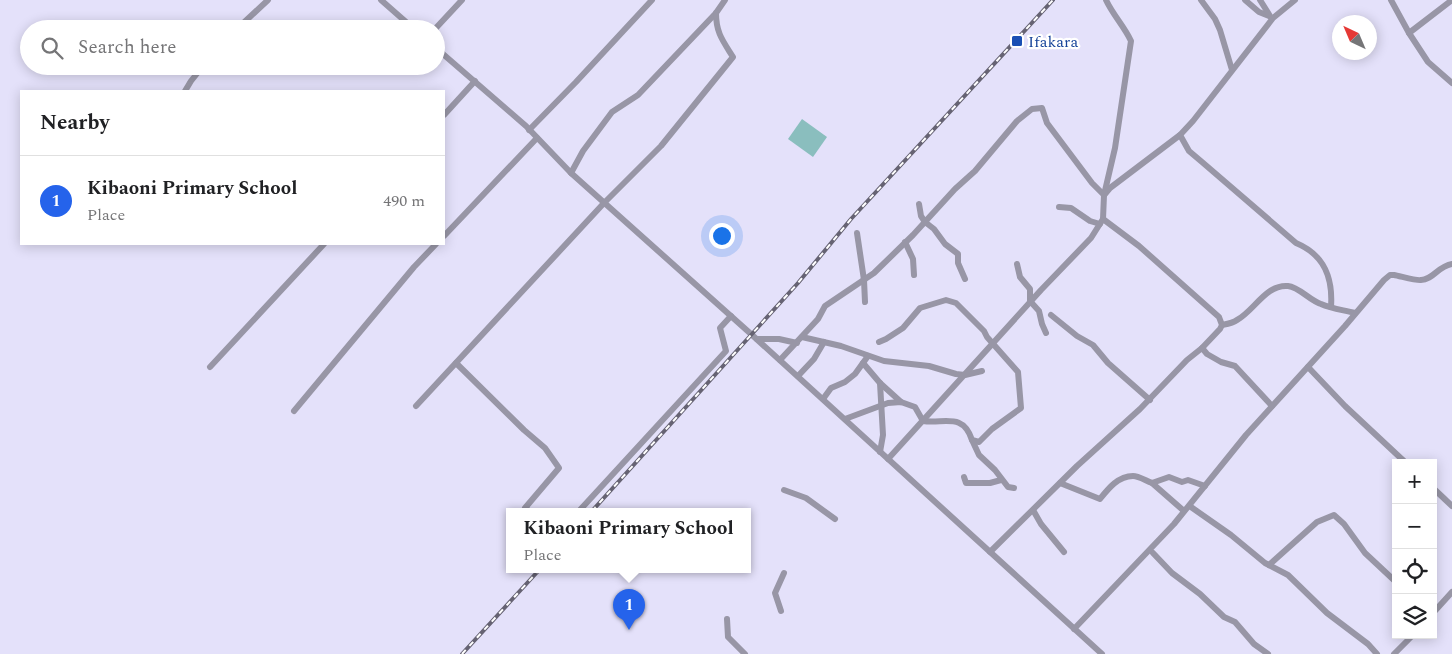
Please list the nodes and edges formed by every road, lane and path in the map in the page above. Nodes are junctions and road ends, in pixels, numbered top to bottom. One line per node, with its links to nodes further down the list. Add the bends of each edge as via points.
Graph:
1 (268, 0): 15 (street)
2 (381, 0): 16 (street)
3 (462, 0): 17 (street)
4 (652, 0): 26 (street)
5 (725, 0): 13 (street)
6 (1106, 0): 30 (street, via 1131,41 1115,148)
7 (1201, 0): 20 (street, via 1220,30)
8 (1245, 0): 14 (street)
9 (1260, 0): 14 (street)
10 (1295, 0): 14 (street)
11 (1392, 0): 18 (street)
12 (1452, 0): 18 (street)
13 (716, 13): 29 (street, via 638,95 612,112); 31 (street, via 719,35 733,57 661,146)
14 (1271, 17): 20 (street)
15 (247, 20)
16 (404, 20)
17 (444, 20)
18 (1409, 33): 23 (street, via 1428,62)
19 (445, 56): 22 (street)
20 (1232, 70): 27 (street)
21 (196, 75): 24 (street)
22 (475, 81): 25 (street); 26 (street)
23 (1452, 83)
24 (186, 90)
25 (445, 114)
26 (528, 130): 28 (street)
27 (1180, 135): 30 (street); 48 (street, via 1189,151 1296,243 1314,252 1326,270)
28 (537, 138): 29 (street); 37 (street)
29 (571, 173): 31 (street)
30 (1104, 195): 34 (street, via 1047,123 1042,108 1032,109 1017,121 975,171); 35 (street)
31 (604, 203): 51 (street); 63 (street)
32 (919, 204): 34 (street, via 920,216)
33 (1059, 207): 35 (street, via 1071,208 1090,221)
34 (925, 222): 38 (street); 44 (street, via 958,254)
35 (1102, 222): 47 (street, via 1091,238); 52 (street, via 1139,246 1219,317)
36 (857, 233): 45 (street)
37 (445, 235)
38 (905, 242): 43 (street, via 913,259); 45 (street)
39 (323, 245): 65 (street)
40 (435, 245): 77 (street)
41 (1017, 264): 47 (street, via 1020,277 1030,289)
42 (1452, 264): 49 (street, via 1442,266 1421,280 1398,275 1387,277)
43 (914, 274)
44 (965, 279)
45 (864, 280): 46 (street); 54 (street, via 826,306)
46 (866, 302)
47 (1030, 302): 53 (street, via 1039,310); 59 (street)
48 (1331, 307): 49 (street); 52 (street, via 1312,300 1293,287 1281,286 1268,293 1239,320)
49 (1355, 313): 66 (street)
50 (1051, 315): 72 (street, via 1092,346)
51 (731, 316): 55 (street); 95 (street, via 720,328 726,351)
52 (1222, 325): 60 (street)
53 (1046, 333)
54 (802, 337): 56 (street); 58 (street)
55 (757, 339): 58 (street); 62 (street)
56 (824, 342): 61 (street); 69 (street, via 814,360)
57 (879, 342): 59 (street, via 903,328 920,308 946,300 956,303 984,331)
58 (797, 343): 62 (street)
59 (992, 344): 68 (street); 80 (street, via 1018,372 1021,408 979,442)
60 (1202, 348): 72 (street); 76 (street, via 1221,362 1235,366)
61 (868, 356): 64 (street); 68 (street)
62 (780, 360): 69 (street)
63 (456, 363): 74 (street); 94 (street, via 545,448 560,468)
64 (863, 363): 70 (street); 71 (street, via 845,382 831,388)
65 (210, 367)
66 (1308, 367): 76 (street); 83 (street)
67 (982, 371): 68 (street)
68 (965, 375): 79 (street)
69 (798, 376): 71 (street)
70 (880, 383): 73 (street); 75 (street)
71 (823, 399): 78 (street)
72 (1150, 400): 86 (street)
73 (901, 402): 75 (street); 79 (street, via 915,407)
74 (416, 406)
75 (880, 406): 78 (street); 81 (street, via 883,435)
76 (1272, 406): 88 (street)
77 (294, 411)
78 (844, 419): 81 (street)
79 (923, 421): 80 (street, via 959,422); 82 (street)
80 (972, 440): 85 (street, via 979,455)
81 (880, 452): 82 (street)
82 (888, 459): 99 (street)
83 (1402, 459)
84 (964, 477): 85 (street, via 966,483)
85 (1001, 480): 89 (street)
86 (1060, 483): 87 (street, via 1100,499 1111,485 1122,479 1133,476); 96 (street)
87 (1152, 483): 88 (street, via 1168,477); 97 (street)
88 (1204, 486): 97 (street)
89 (1014, 488)
90 (784, 490): 98 (street, via 806,498)
91 (1437, 492): 93 (street)
92 (1191, 506): 102 (street)
93 (1452, 506)
94 (525, 508)
95 (583, 508)
96 (1033, 510): 99 (street); 100 (street)
97 (1184, 511): 109 (street)
98 (835, 519)
99 (990, 552): 109 (street)
100 (1064, 552)
101 (1152, 554): 113 (street, via 1224,617 1236,622 1254,644)
102 (1269, 565): 104 (street, via 1317,522 1334,515 1365,554); 114 (street, via 1295,580 1327,613)
103 (784, 573): 107 (street, via 774,594)
104 (1392, 578)
105 (1452, 592): 106 (street)
106 (1437, 609)
107 (781, 611)
108 (727, 619): 111 (street, via 728,637)
109 (1074, 628): 112 (street)
110 (1410, 639): 115 (street)
111 (745, 654)
112 (1102, 654)
113 (1268, 654)
114 (1377, 654)
115 (1394, 654)

